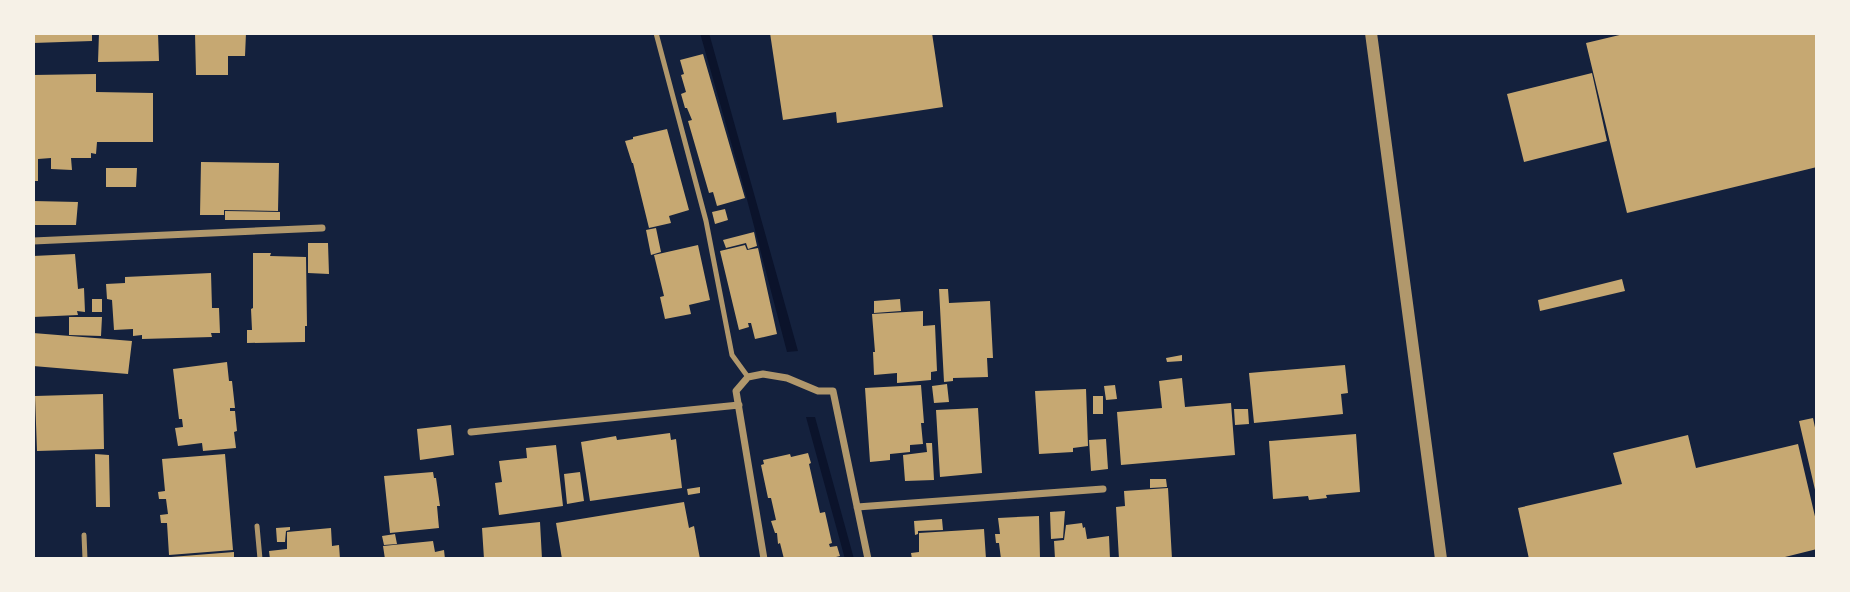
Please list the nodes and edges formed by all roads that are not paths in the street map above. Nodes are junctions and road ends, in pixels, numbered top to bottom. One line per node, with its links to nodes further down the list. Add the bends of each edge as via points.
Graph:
1 (656, 33): 5 (lane, via 706,221 732,355)
2 (1371, 33): 16 (street)
3 (322, 228): 4 (street)
4 (33, 241)
5 (748, 377): 6 (street, via 736,391); 9 (street, via 788,378 818,391 833,391)
6 (739, 405): 7 (street); 14 (street)
7 (471, 432)
8 (1103, 489): 9 (street)
9 (857, 508): 15 (street)
10 (257, 526): 13 (lane)
11 (84, 535): 12 (lane)
12 (85, 559)
13 (260, 559)
14 (764, 559)
15 (867, 559)
16 (1441, 559)

